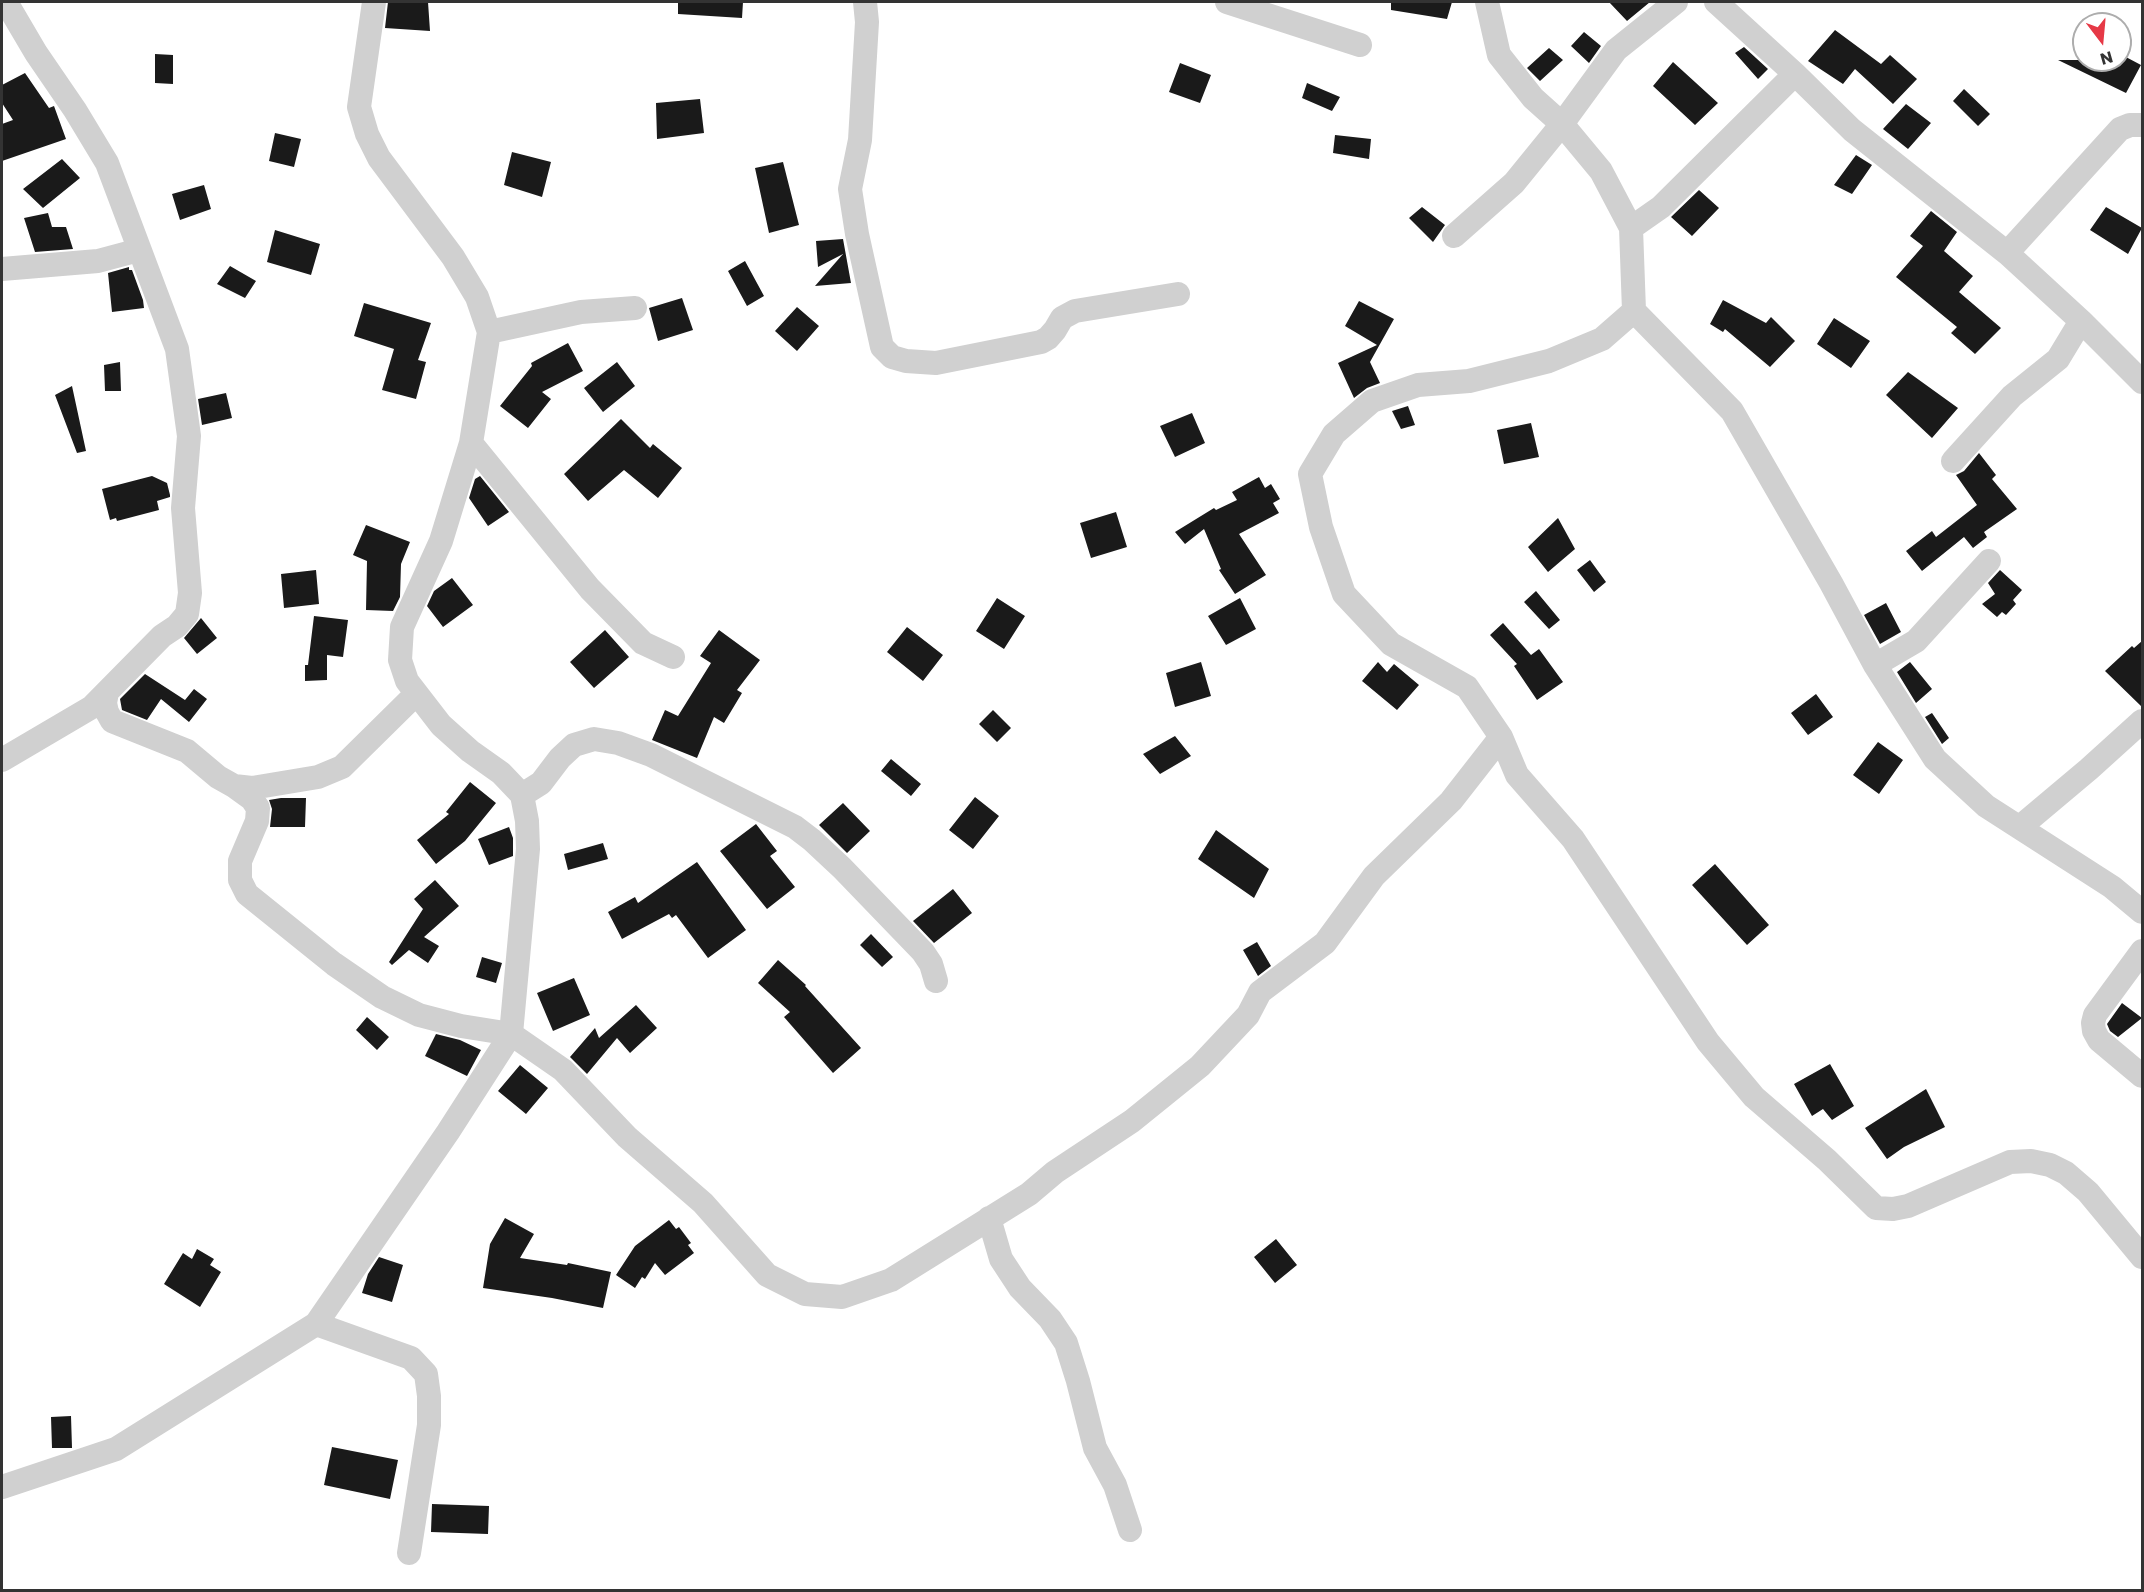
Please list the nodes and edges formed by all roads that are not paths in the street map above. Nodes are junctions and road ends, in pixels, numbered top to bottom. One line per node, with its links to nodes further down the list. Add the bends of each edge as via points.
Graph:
1 (6, 2): 14 (street, via 107,163)
2 (374, 2): 21 (street, via 359,107 367,134 379,158 453,257 477,297)
3 (865, 2): 17 (street, via 860,140 850,189 882,347 892,357 906,362 936,363 1041,342 1062,318 1075,311)
4 (1227, 2): 8 (street)
5 (1487, 2): 10 (street, via 1499,55 1533,99)
6 (1676, 2): 10 (street, via 1616,50)
7 (1716, 2): 9 (street)
8 (1359, 45)
9 (1796, 74): 12 (street, via 1661,207); 15 (street, via 1852,129)
10 (1562, 124): 12 (street, via 1600,171); 13 (street, via 1515,183)
11 (2142, 125): 15 (street, via 2120,129)
12 (1631, 228): 19 (street)
13 (1454, 236)
14 (139, 250): 16 (street, via 98,261); 28 (street, via 177,349 189,436 183,508 190,593 187,614 177,626 162,636)
15 (2007, 253): 20 (street)
16 (2, 269)
17 (1178, 294)
18 (635, 308): 21 (street, via 581,312)
19 (1634, 311): 27 (street, via 1732,411); 31 (street, via 1602,339 1549,361 1469,381 1418,385 1372,400 1334,434 1310,474 1321,527 1344,594 1391,644 1467,687)
20 (2081, 321): 22 (street); 24 (street, via 2058,359 2012,396)
21 (489, 332): 23 (street)
22 (2142, 382)
23 (471, 443): 26 (street, via 590,589 643,643); 29 (street, via 441,541 402,627 400,660)
24 (1953, 461)
25 (1989, 561): 27 (street, via 1916,641)
26 (673, 657)
27 (1875, 665): 35 (street, via 1935,759 1986,806)
28 (107, 692): 32 (street, via 92,707); 33 (street, via 106,712 112,721 187,751)
29 (416, 694): 33 (street, via 342,767 318,777 252,788); 34 (street, via 441,725)
30 (2142, 721): 35 (street)
31 (1502, 737): 41 (street, via 1451,801 1374,876 1325,943 1260,992 1248,1015 1200,1066 1132,1121); 42 (street, via 1517,775 1573,839 1708,1042 1754,1097 1876,1208 1908,1206 2010,1162 2031,1161 2066,1173 2088,1192)
32 (2, 760)
33 (234, 786): 39 (street, via 258,808 257,821 240,861 240,880 247,894 382,997 419,1015)
34 (522, 795): 38 (street, via 542,783 574,745 594,739 651,755 795,827 812,840 923,952); 39 (street, via 528,849)
35 (2020, 827): 36 (street, via 2112,887)
36 (2142, 912)
37 (2142, 951): 40 (street, via 2093,1023 2099,1040)
38 (936, 981)
39 (511, 1034): 41 (street, via 563,1070 627,1137 703,1203 767,1275 805,1294 842,1297 891,1280); 43 (street)
40 (2142, 1076)
41 (989, 1218): 45 (street, via 1001,1259 1066,1343 1095,1448 1115,1485)
42 (2142, 1257)
43 (316, 1324): 44 (street, via 116,1449); 46 (street, via 411,1358 426,1374 429,1425)
44 (2, 1487)
45 (1131, 1530)
46 (409, 1553)

